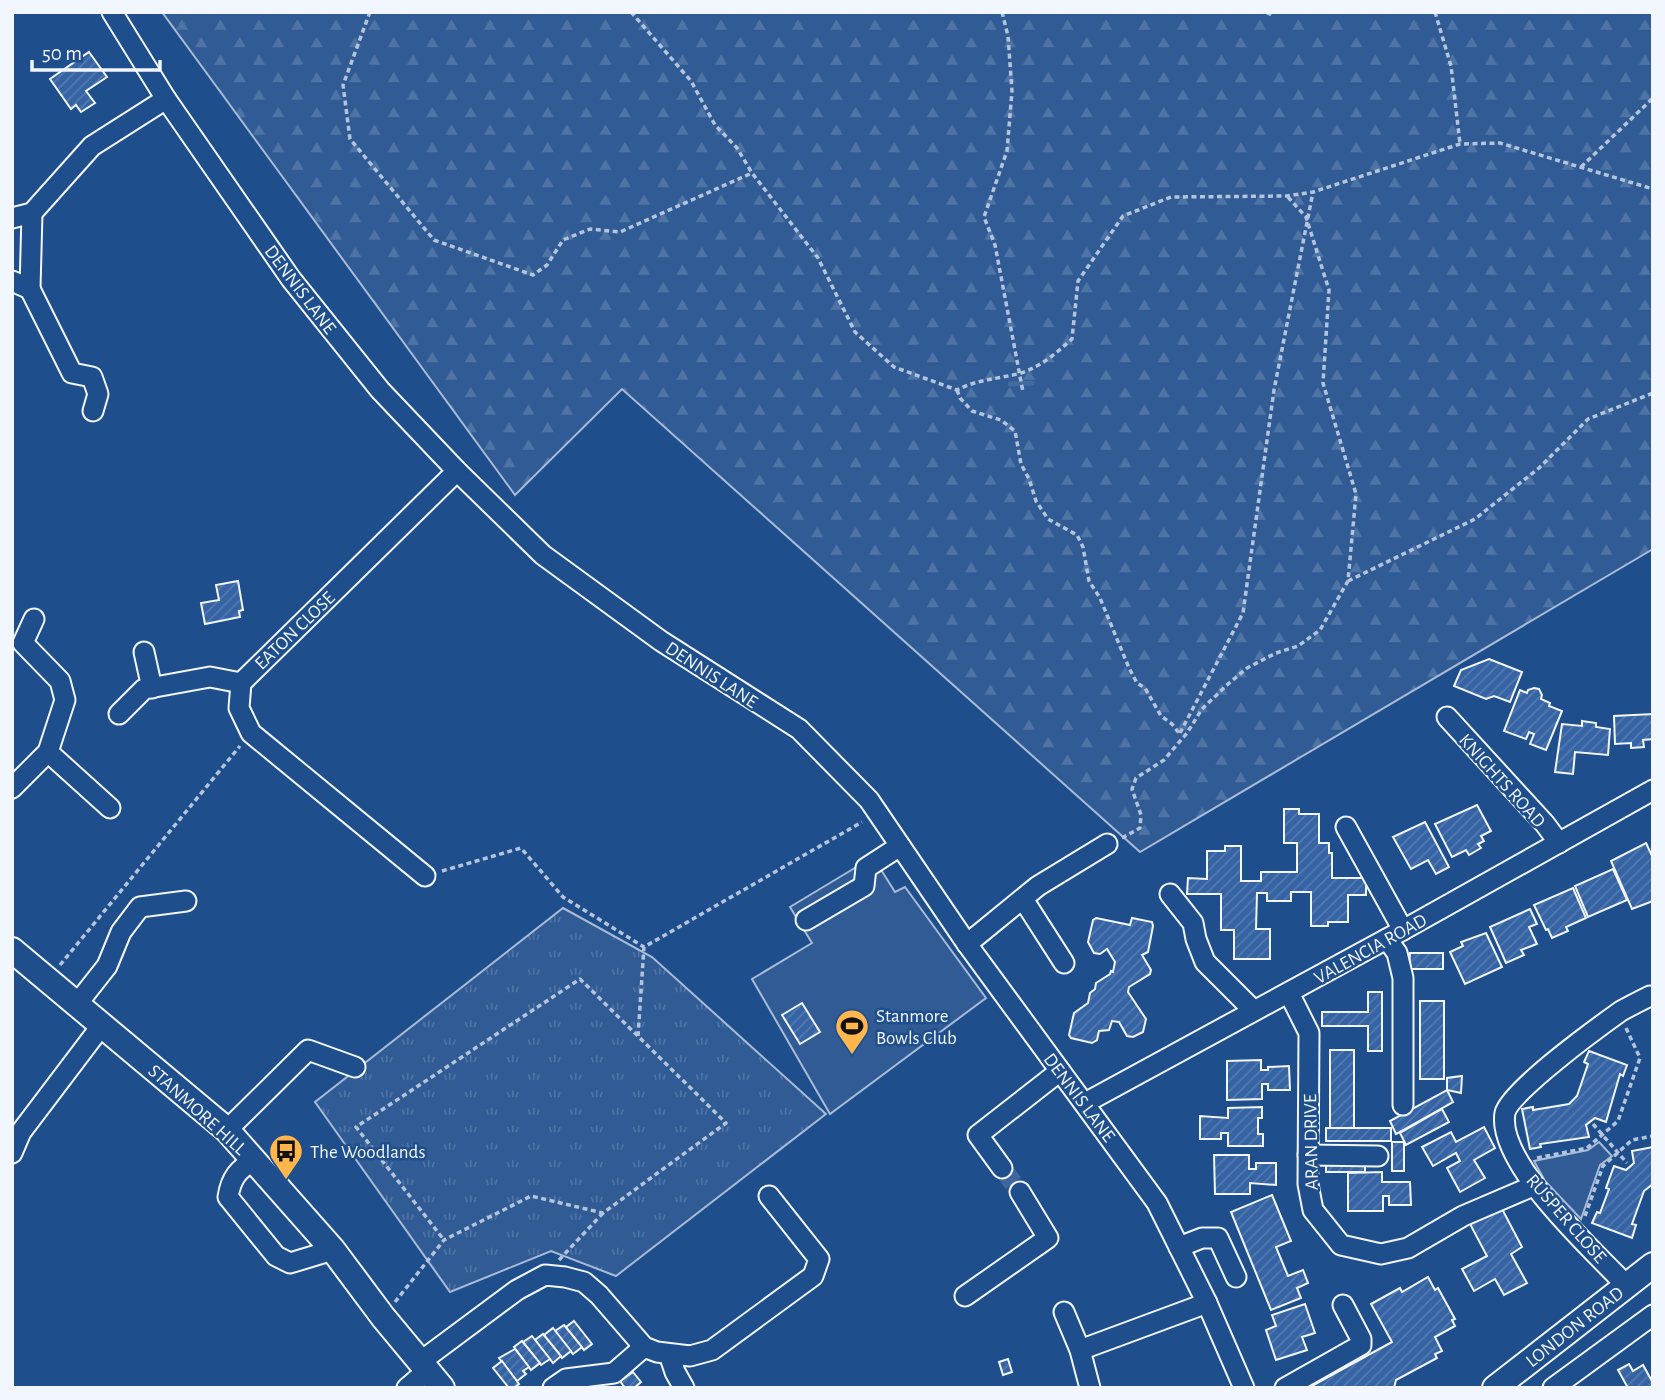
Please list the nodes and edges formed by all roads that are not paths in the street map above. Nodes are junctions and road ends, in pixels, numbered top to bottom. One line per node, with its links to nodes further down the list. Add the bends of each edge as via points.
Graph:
1 (112, 12): 2 (street, DENNIS LANE)
2 (166, 99): 3 (street, via 92,146); 6 (street, DENNIS LANE, via 291,279 380,390)
3 (22, 216): 4 (street)
4 (21, 285): 5 (street, via 72,373 92,377 98,394)
5 (93, 411)
6 (457, 471): 9 (street, EATON CLOSE); 20 (street, DENNIS LANE, via 542,555 661,641 799,729 869,800)
7 (34, 618): 13 (street, via 23,643 60,681 65,700)
8 (144, 652): 10 (street)
9 (241, 682): 10 (street, via 210,677); 21 (street, EATON CLOSE, via 239,708 251,733)
10 (152, 688): 11 (street, via 144,689)
11 (119, 714)
12 (1447, 717): 18 (street, KNIGHTS ROAD)
13 (48, 752): 14 (street); 16 (street)
14 (12, 788)
15 (1653, 790): 18 (street, VALENCIA ROAD)
16 (110, 808)
17 (1346, 827): 26 (street)
18 (1559, 843): 26 (street, VALENCIA ROAD)
19 (1107, 844): 23 (street)
20 (900, 846): 25 (street, via 866,868 864,886); 27 (street, DENNIS LANE)
21 (425, 876)
22 (1170, 894): 33 (street, via 1188,914 1205,962)
23 (1023, 899): 27 (street); 29 (street)
24 (186, 901): 32 (street, via 140,907 121,932 107,966)
25 (806, 920)
26 (1395, 935): 30 (street, VALENCIA ROAD); 38 (street, via 1403,978)
27 (967, 944): 36 (street, DENNIS LANE)
28 (12, 950): 32 (main road, STANMORE HILL)
29 (1064, 963)
30 (1289, 993): 33 (street, VALENCIA ROAD); 41 (street, ARAN DRIVE, via 1309,1033)
31 (1650, 996): 45 (street, RUSPER CLOSE, via 1568,1051 1510,1101 1506,1132)
32 (77, 1004): 34 (main road, STANMORE HILL)
33 (1253, 1010): 37 (street, VALENCIA ROAD)
34 (103, 1025): 39 (main road, STANMORE HILL); 40 (street, via 21,1132)
35 (355, 1067): 39 (street, via 308,1050)
36 (1060, 1071): 37 (street, DENNIS LANE); 44 (street, via 978,1135)
37 (1085, 1103): 48 (street, DENNIS LANE, via 1157,1203)
38 (1403, 1105)
39 (227, 1130): 43 (main road, STANMORE HILL)
40 (12, 1153)
41 (1308, 1155): 42 (street); 45 (street, ARAN DRIVE, via 1313,1210 1341,1245 1381,1254 1408,1248 1463,1216)
42 (1378, 1156)
43 (255, 1160): 49 (main road, STANMORE HILL); 49 (street, via 239,1168 228,1197 276,1256 290,1263)
44 (1002, 1168)
45 (1533, 1186): 52 (street, RUSPER CLOSE)
46 (1020, 1192): 53 (street, via 1048,1238)
47 (769, 1196): 60 (street, via 819,1259 813,1276 712,1350 690,1356)
48 (1179, 1247): 51 (street, via 1202,1238 1218,1238); 54 (street, DENNIS LANE)
49 (333, 1250): 61 (main road, STANMORE HILL)
50 (1653, 1265): 52 (main road, LONDON ROAD)
51 (1236, 1277)
52 (1626, 1285): 69 (main road, LONDON ROAD)
53 (965, 1296)
54 (1207, 1303): 59 (street); 67 (street, DENNIS LANE)
55 (1343, 1305): 68 (street, via 1361,1345)
56 (1064, 1312): 59 (street)
57 (1653, 1315): 62 (street)
58 (644, 1347): 60 (street); 61 (street, via 584,1282 545,1275 517,1290); 64 (street, via 614,1373 566,1379)
59 (1080, 1350): 66 (street)
60 (669, 1354): 65 (street)
61 (430, 1373): 63 (street)
62 (1557, 1387)
63 (407, 1388)
64 (553, 1388)
65 (684, 1388)
66 (1090, 1388)
67 (1244, 1388)
68 (1285, 1388)
69 (1495, 1388)

